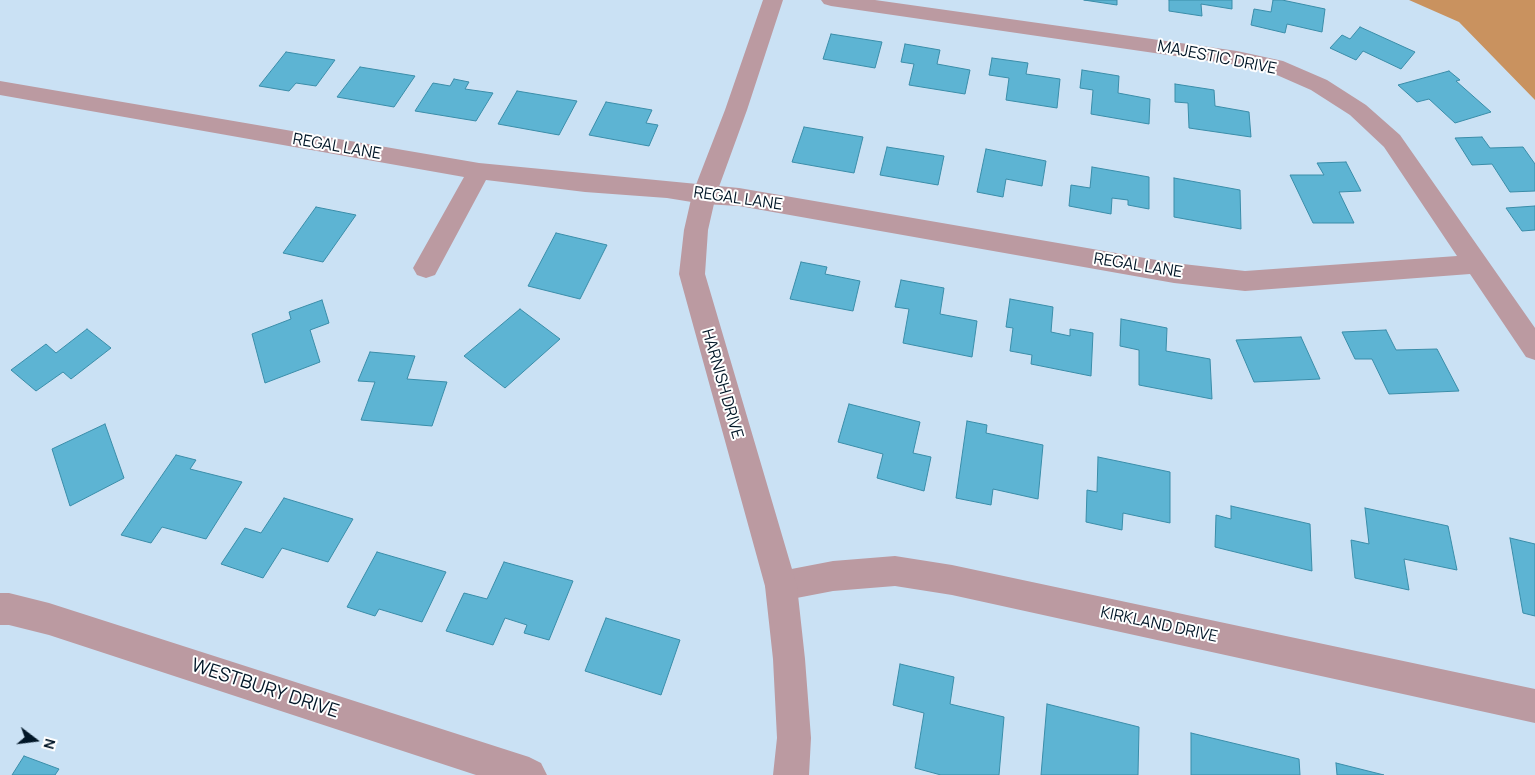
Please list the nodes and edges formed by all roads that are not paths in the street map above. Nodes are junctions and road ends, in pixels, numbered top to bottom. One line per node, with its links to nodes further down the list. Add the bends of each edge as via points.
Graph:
1 (773, 0): 5 (street, HARNISH DRIVE)
2 (830, 0): 6 (street, MAJESTIC DRIVE, via 1275,66 1335,95 1358,110 1392,141)
3 (0, 88): 4 (street, REGAL LANE)
4 (480, 171): 5 (street, REGAL LANE, via 667,188); 7 (street)
5 (704, 195): 6 (street, REGAL LANE, via 740,197 1174,273 1236,280); 9 (street, HARNISH DRIVE, via 696,230 692,274)
6 (1478, 264): 8 (street, MAJESTIC DRIVE)
7 (426, 268)
8 (1535, 349)
9 (780, 586): 11 (street, KIRKLAND DRIVE, via 833,576 895,570); 13 (street, HARNISH DRIVE, via 789,659 793,728)
10 (0, 609): 12 (street, WESTBURY DRIVE, via 49,619)
11 (1535, 706)
12 (529, 775)
13 (791, 775)

